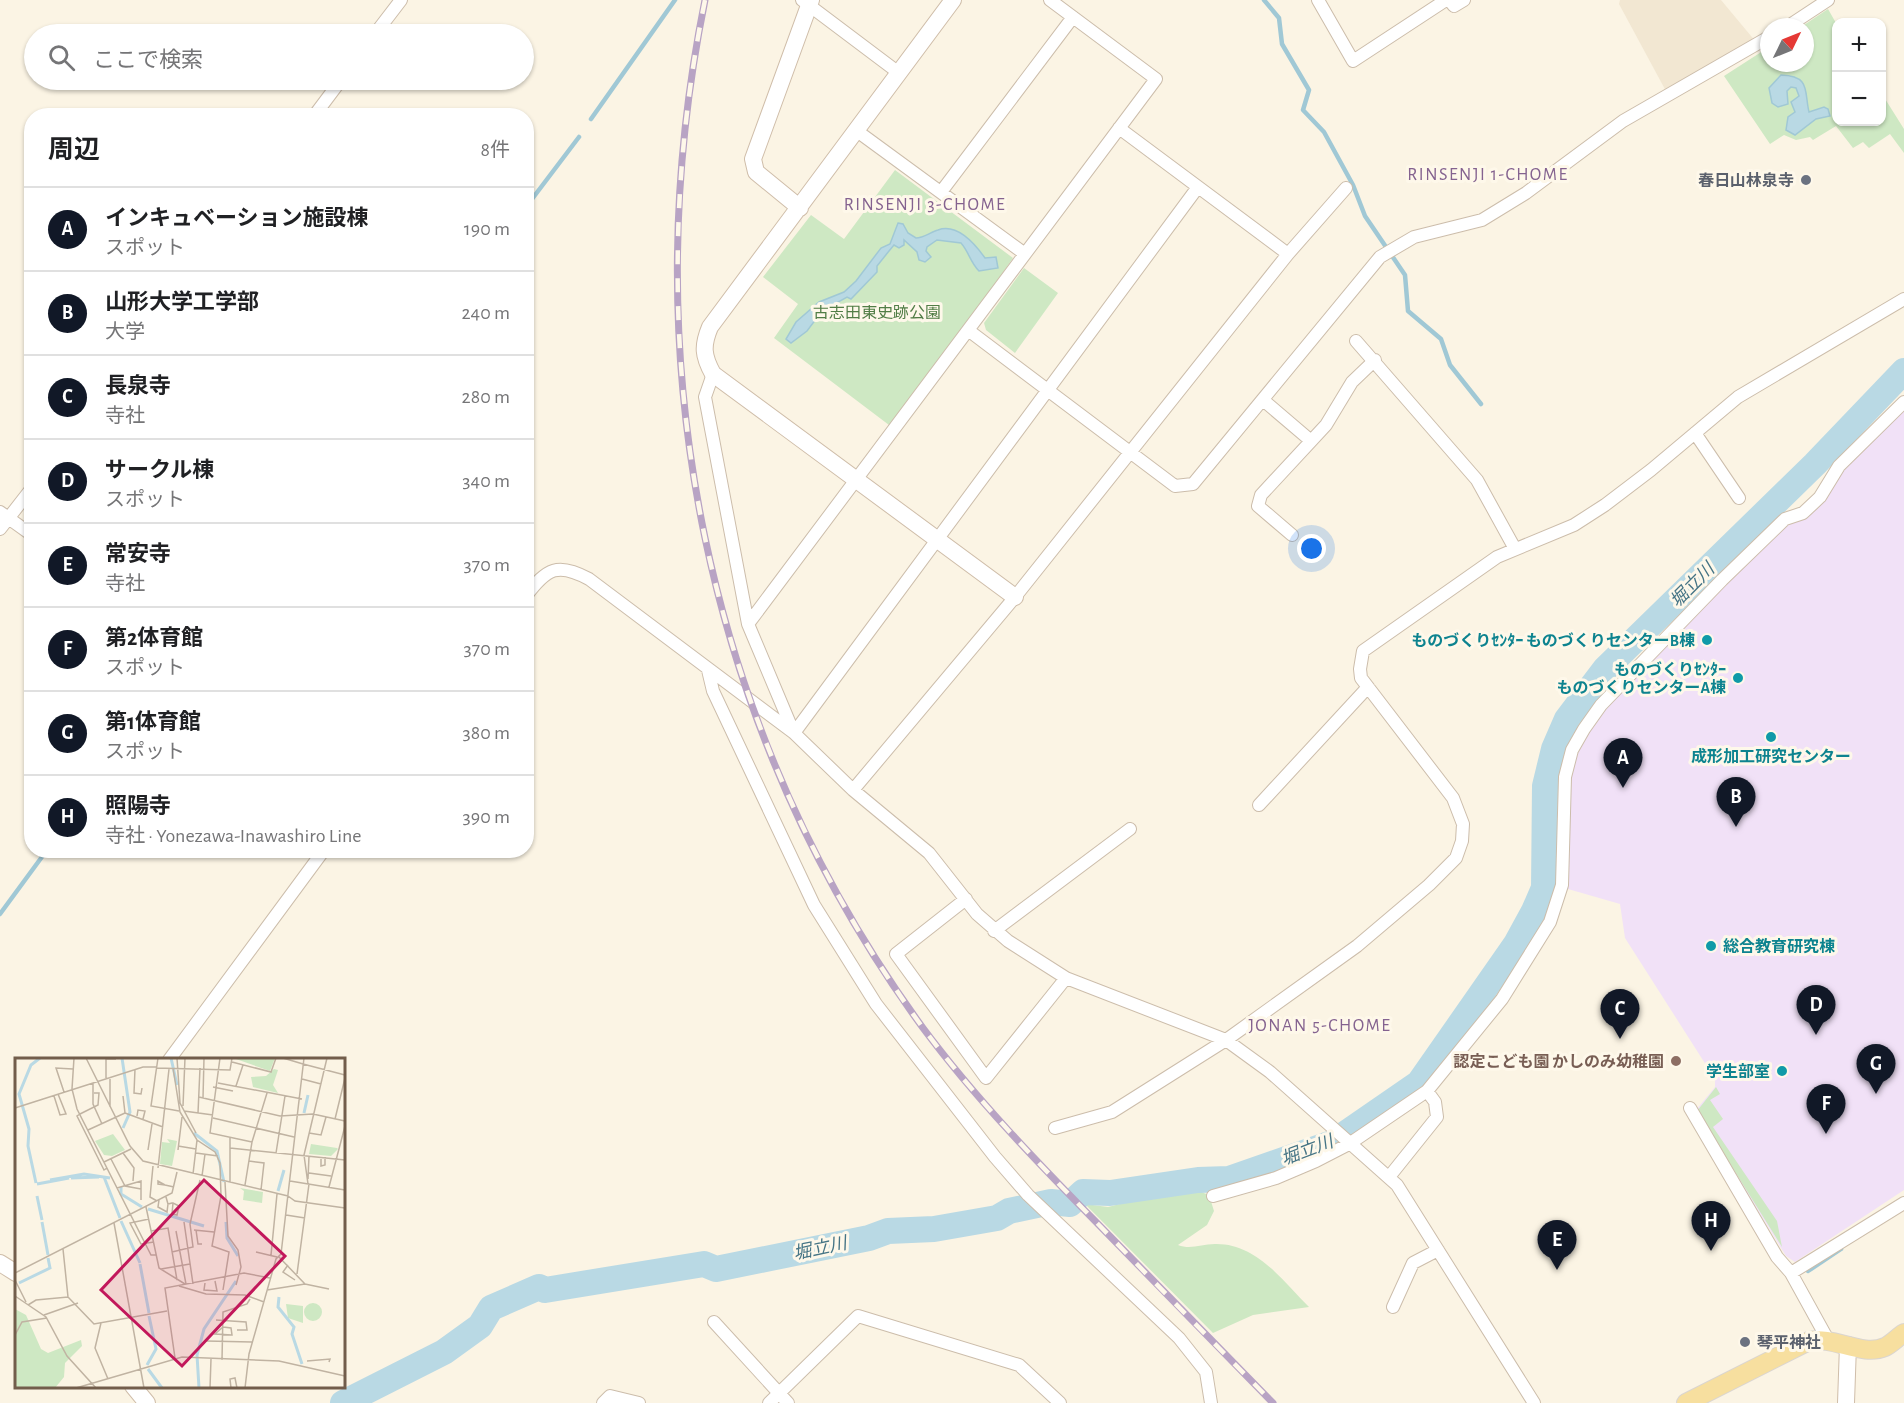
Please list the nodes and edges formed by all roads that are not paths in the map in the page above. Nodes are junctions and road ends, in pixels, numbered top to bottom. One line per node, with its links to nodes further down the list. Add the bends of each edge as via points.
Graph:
1 (401, 0): 11 (street)
2 (952, 0): 13 (street)
3 (1050, 0): 9 (street)
4 (1318, 0): 5 (street, via 1353,61)
5 (1447, 0): 6 (street, via 1454,6)
6 (1464, 0)
7 (1828, 0): 10 (street)
8 (808, 2): 13 (street); 21 (street, via 753,159 756,172)
9 (1073, 17): 16 (street, via 1156,79); 20 (street)
10 (1800, 18)
11 (383, 24)
12 (1760, 42): 30 (street, via 1623,121 1526,193 1482,220 1414,237 1380,257)
13 (899, 73): 17 (street)
14 (334, 90): 15 (street)
15 (320, 108)
16 (1119, 128): 18 (street); 22 (street)
17 (857, 131): 20 (street); 21 (street)
18 (1198, 187): 23 (street); 29 (street)
19 (1346, 188): 23 (street)
20 (941, 192): 22 (street)
21 (800, 208): 28 (street, via 710,327 703,344)
22 (1024, 254): 25 (street)
23 (1288, 254): 34 (street)
24 (1904, 299): 32 (street, via 1738,397)
25 (968, 330): 29 (street); 35 (street)
26 (1356, 340): 27 (street)
27 (1375, 360): 33 (street, via 1352,382 1326,425); 43 (street, via 1477,480)
28 (713, 374): 35 (street); 46 (street, via 705,397)
29 (1047, 389): 34 (street); 42 (street)
30 (1263, 400): 33 (street); 34 (street, via 1193,484 1175,486)
31 (1904, 402): 59 (street, via 1839,466 1820,497 1803,513 1785,519 1722,580 1601,705 1584,729 1572,750 1565,777 1562,885 1551,922 1502,999)
32 (1695, 433): 37 (street); 43 (street, via 1574,525)
33 (1310, 441): 41 (street, via 1261,495 1258,506)
34 (1133, 452): 45 (street)
35 (856, 480): 42 (street); 46 (street)
36 (24, 496): 38 (street)
37 (1739, 498)
38 (4, 515): 39 (street); 40 (street)
39 (24, 529)
40 (0, 530)
41 (1292, 535)
42 (937, 540): 45 (street); 49 (street)
43 (1514, 548): 48 (street, via 1363,651 1359,669)
44 (534, 587): 47 (street, via 557,568 572,570)
45 (1015, 597): 50 (street)
46 (748, 624): 49 (street)
47 (708, 670): 49 (street); 80 (street, via 712,691 814,905 876,1004 1028,1196 1179,1338 1206,1372)
48 (1368, 687): 51 (street); 57 (street, via 1453,798 1463,824 1456,858 1357,946)
49 (794, 733): 50 (street)
50 (853, 790): 54 (street, via 929,853)
51 (1259, 805)
52 (1130, 828): 55 (street)
53 (318, 858): 58 (street)
54 (966, 899): 55 (street); 56 (street, via 896,954 986,1078)
55 (994, 931): 56 (street)
56 (1066, 978): 57 (street)
57 (1226, 1040): 61 (street, via 1112,1112); 62 (street, via 1270,1072)
58 (170, 1058)
59 (1426, 1091): 62 (street); 63 (street, via 1435,1102 1437,1117)
60 (1690, 1108): 67 (street)
61 (1056, 1128)
62 (1347, 1142): 63 (street); 64 (street, via 1276,1178)
63 (1389, 1177): 66 (street)
64 (1213, 1196)
65 (1904, 1203): 67 (street)
66 (1438, 1250): 68 (street, via 1413,1263); 81 (street)
67 (1791, 1273): 71 (street)
68 (1392, 1307)
69 (714, 1322): 74 (street)
70 (1904, 1333): 72 (main road, via 1885,1347 1871,1350)
71 (1828, 1340): 72 (main road); 82 (main road, via 1796,1347)
72 (1848, 1345): 83 (street)
73 (135, 1388): 75 (street)
74 (784, 1398): 78 (street); 79 (street, via 858,1316 1019,1365)
75 (147, 1403)
76 (603, 1403): 77 (street, via 610,1396)
77 (639, 1403)
78 (769, 1403)
79 (1060, 1403)
80 (1211, 1403)
81 (1534, 1403)
82 (1686, 1403)
83 (1846, 1403)

